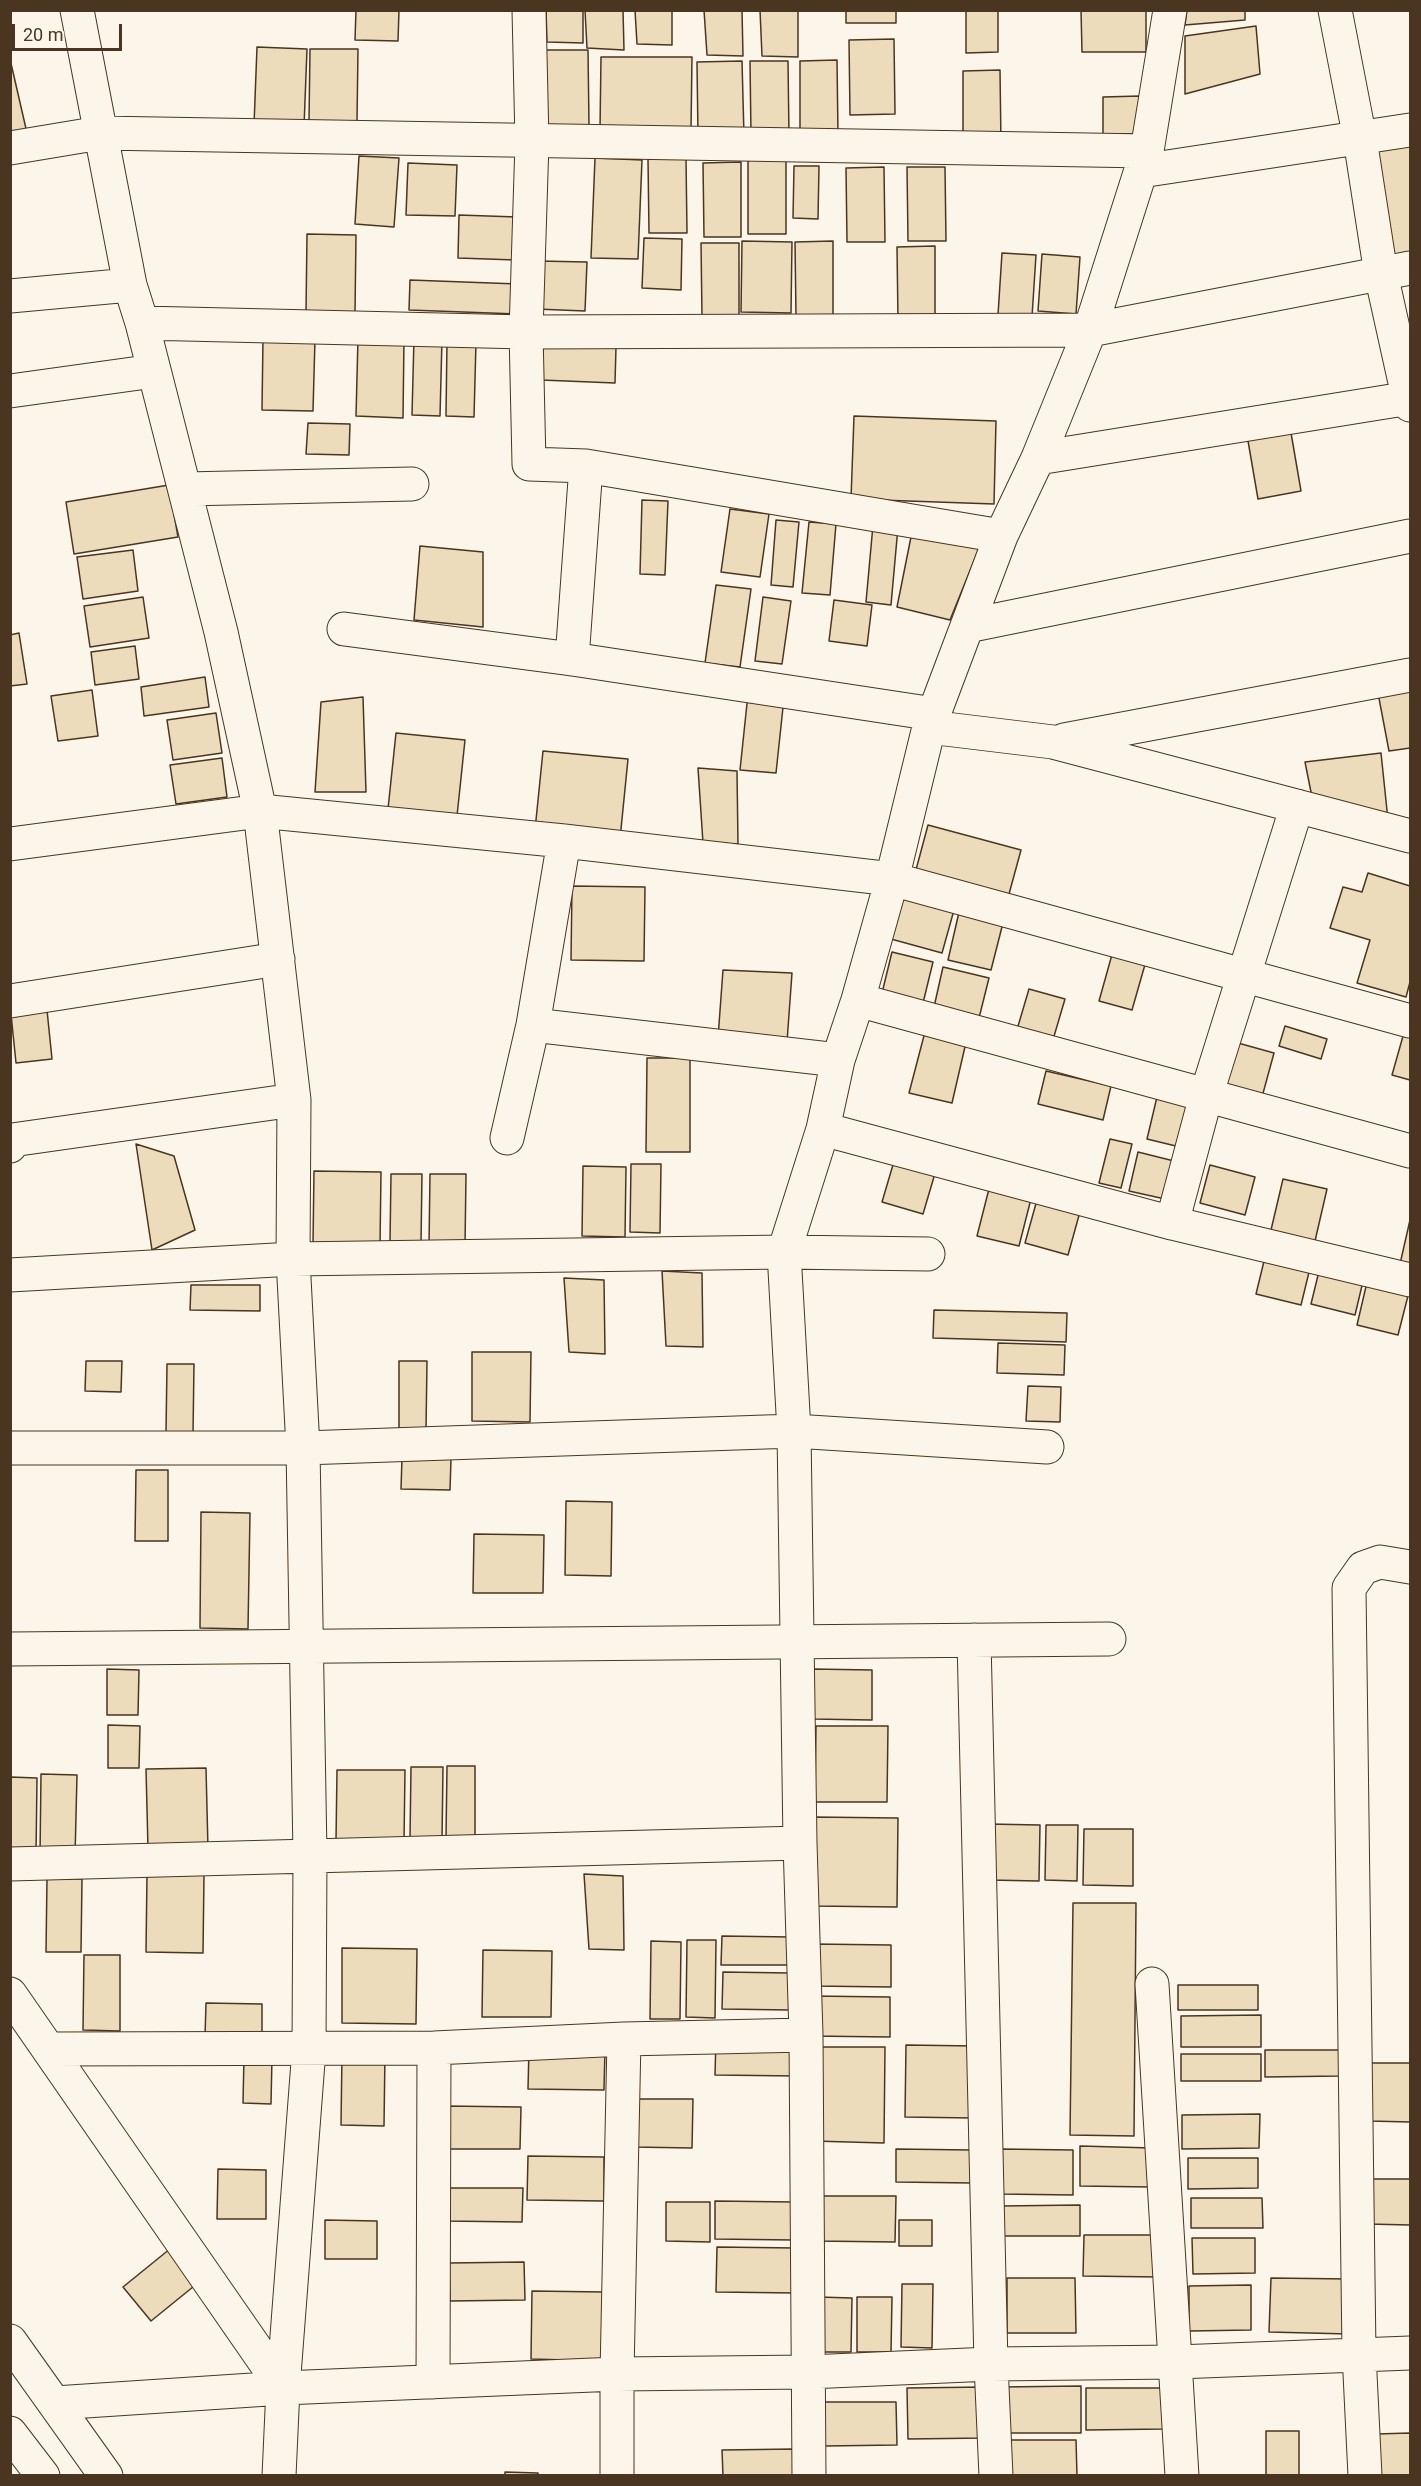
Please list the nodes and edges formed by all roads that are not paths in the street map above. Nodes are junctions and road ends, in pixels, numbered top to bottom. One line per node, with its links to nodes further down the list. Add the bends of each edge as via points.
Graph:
1 (77, 10): 6 (street)
2 (529, 10): 8 (street)
3 (1170, 10): 10 (street)
4 (1335, 10): 7 (street)
5 (1410, 130): 7 (street)
6 (100, 133): 8 (street); 9 (street); 12 (street)
7 (1360, 138): 10 (street); 11 (street)
8 (532, 142): 10 (street); 16 (street)
9 (10, 148)
10 (1144, 161): 15 (street)
11 (1396, 271): 15 (street); 19 (street)
12 (130, 285): 13 (street); 14 (street)
13 (10, 296)
14 (142, 323): 16 (street); 17 (street)
15 (1090, 330): 16 (street); 20 (street)
16 (526, 332): 21 (street, via 529,464)
17 (154, 371): 18 (street); 23 (street)
18 (10, 391)
19 (1410, 400): 20 (street)
20 (1038, 458): 24 (street)
21 (586, 466): 24 (street); 28 (street)
22 (412, 484): 23 (street)
23 (185, 489): 33 (street, via 222,632)
24 (1001, 536): 26 (street)
25 (1410, 536): 26 (street)
26 (966, 626): 30 (street)
27 (344, 629): 28 (street)
28 (572, 658): 30 (street)
29 (1410, 675): 31 (street)
30 (931, 720): 31 (street); 37 (street)
31 (1053, 742): 32 (street)
32 (1297, 806): 34 (street); 39 (street)
33 (260, 811): 35 (street); 36 (street); 38 (street)
34 (1410, 836)
35 (564, 841): 37 (street); 43 (street)
36 (10, 844)
37 (892, 879): 39 (street); 40 (street)
38 (278, 959): 41 (street); 46 (street)
39 (1243, 974): 42 (street); 45 (street)
40 (858, 1000): 44 (street); 45 (street)
41 (10, 1001)
42 (1410, 1021)
43 (533, 1025): 44 (street); 49 (street)
44 (838, 1060): 47 (street)
45 (1206, 1096): 50 (street); 51 (street)
46 (294, 1100): 48 (street); 54 (street)
47 (823, 1129): 51 (street); 52 (street)
48 (11, 1138)
49 (507, 1138)
50 (1410, 1151)
51 (1172, 1223): 56 (street)
52 (784, 1252): 53 (street); 54 (street); 57 (street)
53 (928, 1254)
54 (293, 1259): 55 (street); 60 (street)
55 (10, 1275)
56 (1410, 1280)
57 (794, 1431): 58 (street); 60 (street); 64 (street)
58 (1047, 1447)
59 (10, 1448): 60 (street)
60 (303, 1448): 65 (street)
61 (1410, 1567): 78 (street, via 1380,1563 1363,1568 1348,1588)
62 (1109, 1639): 63 (street)
63 (974, 1640): 64 (street); 81 (street)
64 (799, 1642): 65 (street); 67 (street)
65 (306, 1647): 66 (street); 68 (street)
66 (10, 1649)
67 (800, 1843): 68 (street); 72 (street)
68 (310, 1855): 69 (street); 76 (street)
69 (10, 1864)
70 (1152, 1984): 80 (street)
71 (10, 1994): 75 (street)
72 (806, 2035): 73 (street); 82 (street)
73 (624, 2039): 74 (street); 83 (street)
74 (434, 2048): 76 (street); 84 (street)
75 (50, 2049): 76 (street); 85 (street)
76 (309, 2049): 85 (street)
77 (10, 2341): 86 (street)
78 (1359, 2353): 79 (street); 80 (street); 95 (street)
79 (1410, 2353)
80 (1177, 2362): 81 (street); 94 (street)
81 (991, 2364): 82 (street); 93 (street)
82 (808, 2372): 83 (street); 92 (street)
83 (616, 2374): 84 (street); 91 (street)
84 (433, 2382): 85 (street)
85 (283, 2388): 86 (street); 90 (street)
86 (55, 2403): 89 (street)
87 (10, 2433): 88 (street)
88 (43, 2475)
89 (106, 2475)
90 (279, 2475)
91 (617, 2475)
92 (809, 2475)
93 (996, 2475)
94 (1182, 2475)
95 (1365, 2475)

